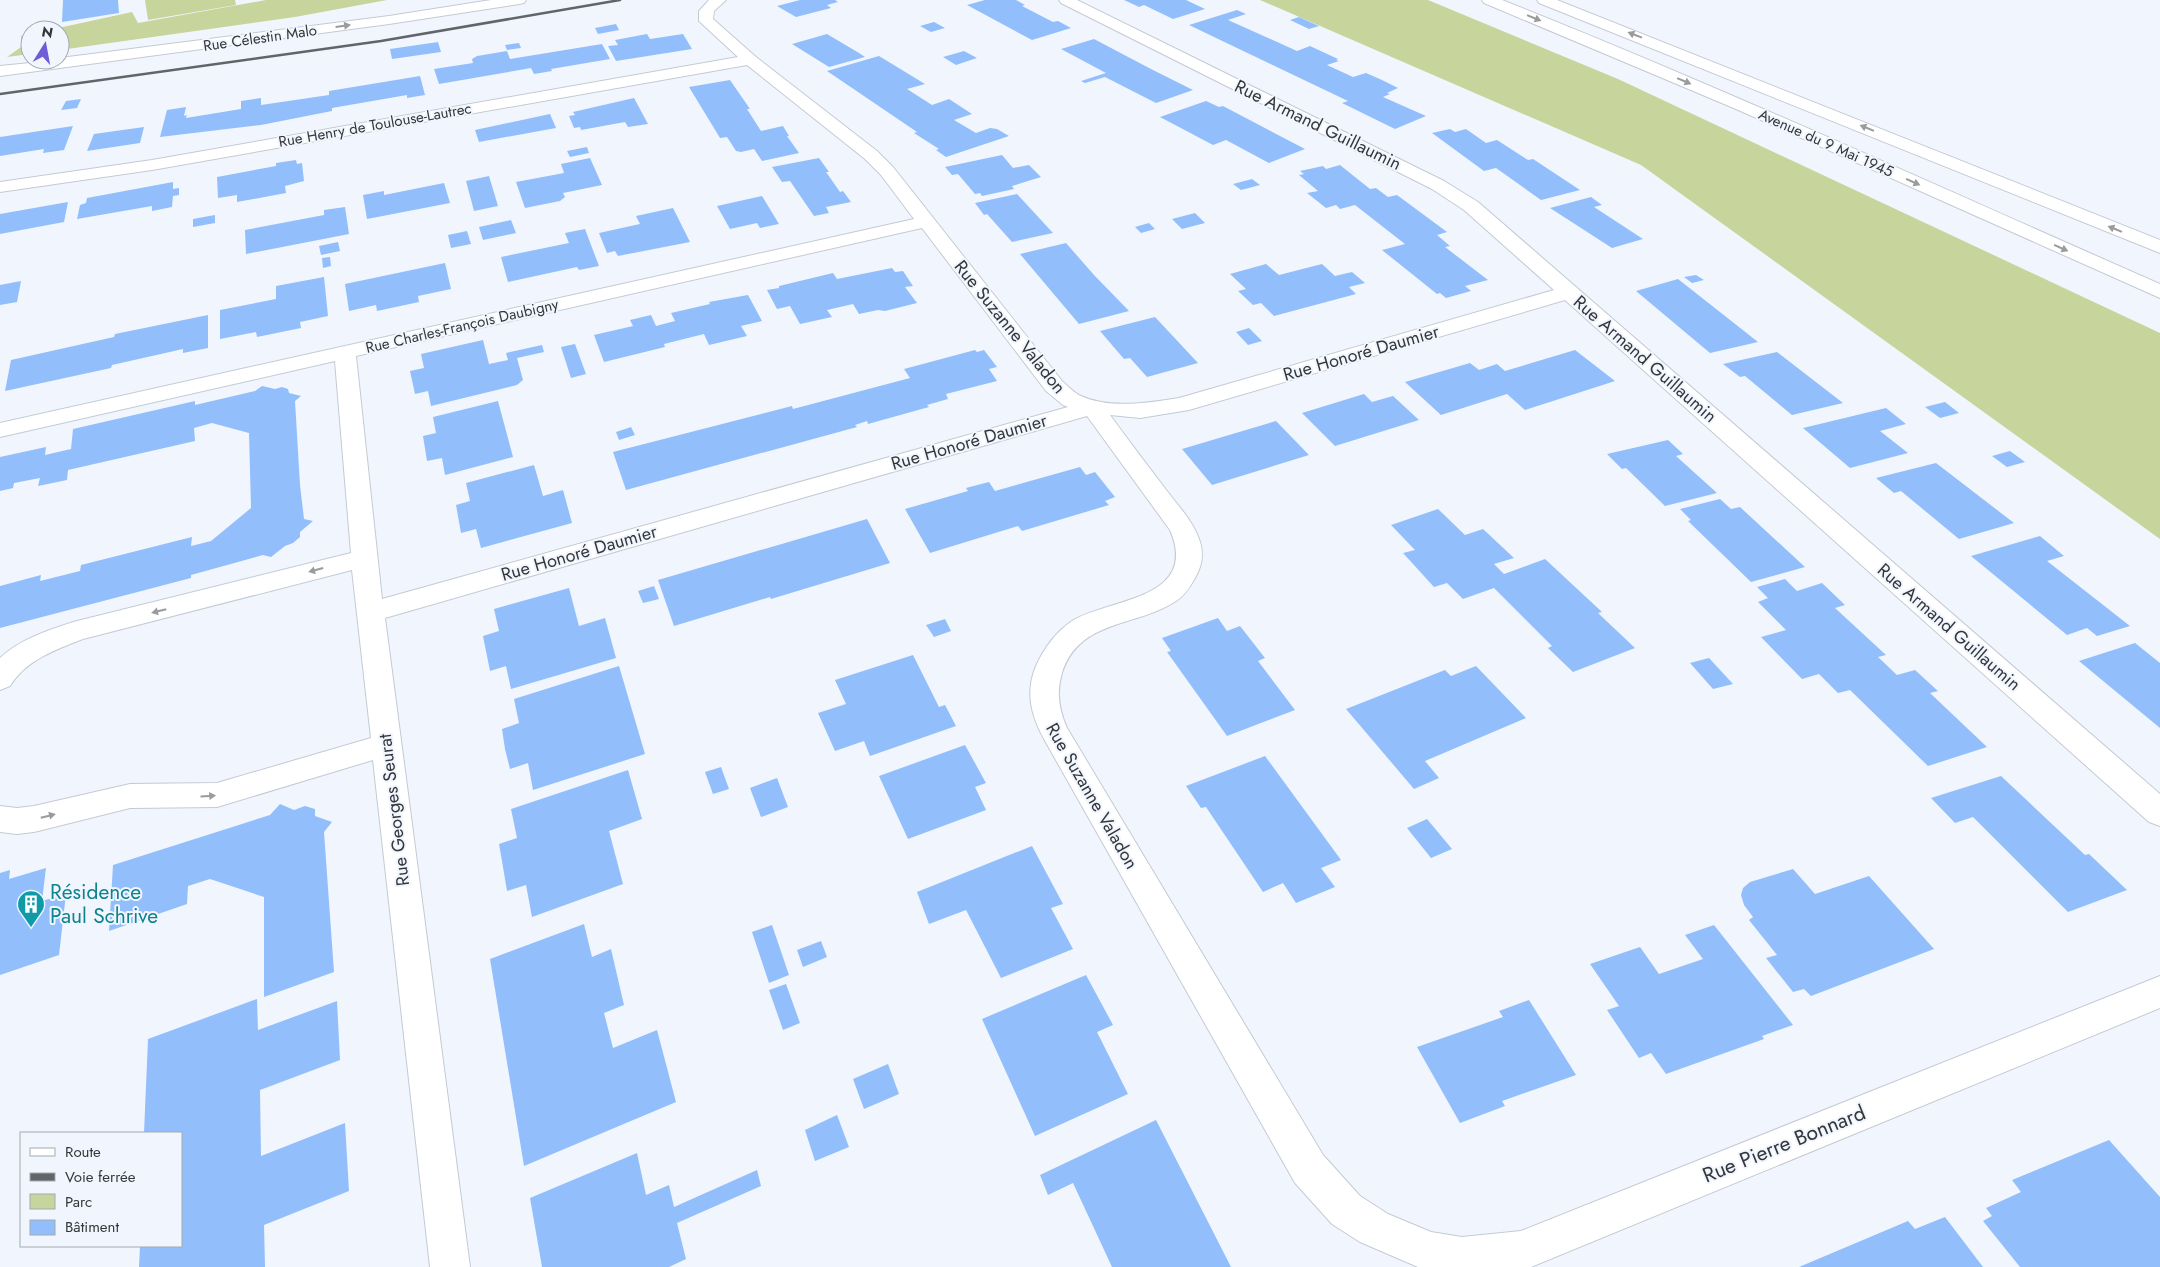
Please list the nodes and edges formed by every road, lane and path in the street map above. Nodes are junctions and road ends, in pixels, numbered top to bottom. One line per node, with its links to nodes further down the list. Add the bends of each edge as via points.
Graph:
1 (423, 0): 7 (main road, Rue Célestin Malo)
2 (519, 0): 10 (main road, Rue Célestin Malo, one-way to 2)
3 (719, 0): 8 (main road, Rue Suzanne Valadon, via 709,6 706,21)
4 (1066, 0): 14 (main road, Rue Armand Guillaumin, via 1438,185 1483,215)
5 (1489, 0): 15 (main road, Avenue du 9 Mai 1945, one-way to 15, via 1703,89)
6 (1544, 0): 13 (main road, Avenue du 9 Mai 1945, one-way to 6)
7 (70, 56)
8 (750, 60): 11 (main road, Rue Henry de Toulouse-Lautrec, via 167,162); 12 (main road, Rue Suzanne Valadon, via 870,155)
9 (20, 66): 10 (main road, Rue Célestin Malo)
10 (0, 70)
11 (0, 187)
12 (925, 222): 16 (main road, Rue Charles-François Daubigny); 17 (main road, Rue Suzanne Valadon, via 1054,386 1072,400)
13 (2160, 247)
14 (1569, 292): 17 (main road, Rue Honoré Daumier, via 1181,405 1140,411); 23 (main road, Rue Armand Guillaumin)
15 (2160, 292)
16 (345, 352): 18 (main road, Rue Charles-François Daubigny); 19 (main road, Rue Georges Seurat)
17 (1092, 408): 20 (main road, Rue Honoré Daumier); 26 (main road, Rue Suzanne Valadon, via 1182,528 1190,554 1182,580 1173,591 1160,599 1084,627 1059,650 1045,680 1043,698 1047,716 1309,1169 1346,1210)
18 (0, 430)
19 (364, 558): 20 (main road, Rue Georges Seurat); 21 (main road, one-way to 21, via 77,631 23,655)
20 (371, 612): 22 (main road, Rue Georges Seurat)
21 (0, 679)
22 (386, 745): 24 (main road, one-way to 22, via 34,819 130,796 217,796); 27 (main road, Rue Georges Seurat)
23 (2160, 813)
24 (0, 819)
25 (2160, 992): 26 (main road, Rue Pierre Bonnard, via 1521,1251 1462,1257 1430,1252)
26 (1402, 1241)
27 (450, 1267)

